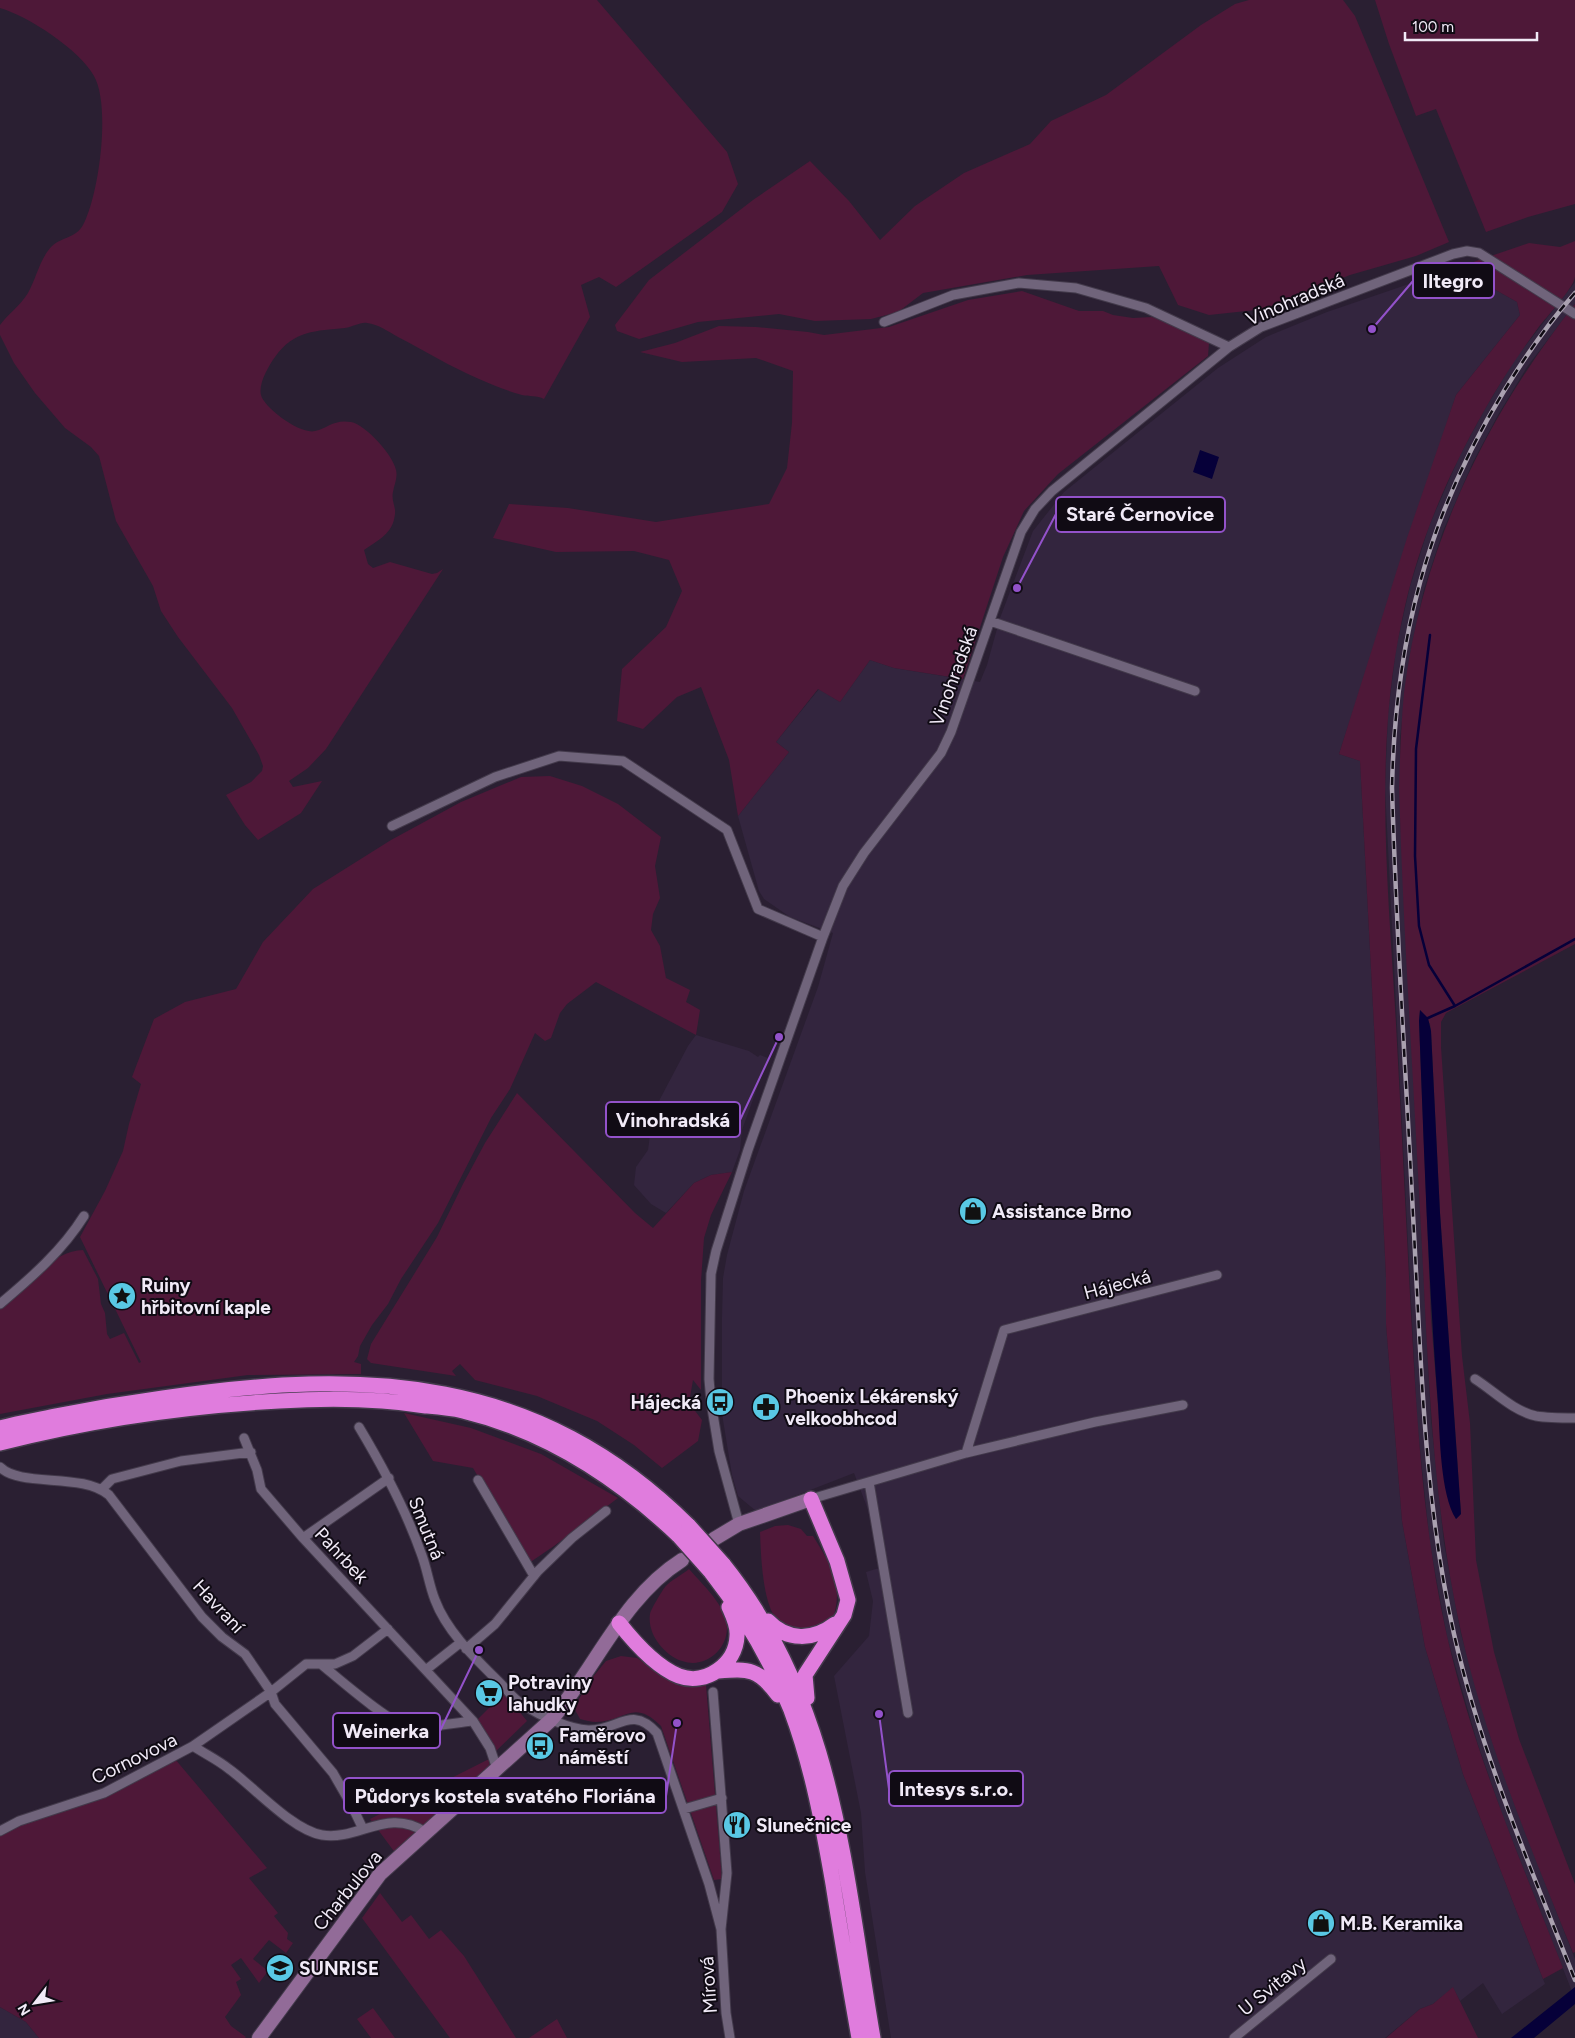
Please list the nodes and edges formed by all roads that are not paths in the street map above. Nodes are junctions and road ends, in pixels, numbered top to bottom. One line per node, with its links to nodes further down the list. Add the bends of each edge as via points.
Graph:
1 (1575, 314): 3 (street, Vinohradská, via 1488,257 1467,251 1261,327)
2 (884, 322): 3 (street, via 953,295 1019,283 1076,288 1146,308)
3 (1229, 347): 4 (street, Vinohradská, via 1052,491 1035,509 1021,532)
4 (990, 621): 5 (street, Vinohradská); 7 (street, Vinohradská, via 941,753 843,886)
5 (1195, 691)
6 (392, 826): 7 (street, via 495,777 559,756 623,761 727,830 758,909)
7 (823, 937): 26 (street, Vinohradská, via 748,1150 711,1274 711,1402 719,1451)
8 (84, 1216): 10 (street, via 71,1236 40,1270)
9 (1217, 1274): 18 (street, Hájecká, via 1004,1330)
10 (0, 1304)
11 (1475, 1379): 13 (street, via 1534,1416)
12 (1183, 1405): 18 (street)
13 (1575, 1418)
14 (359, 1427): 20 (street, Smutná)
15 (4, 1434): 30 (highway, bridge, via 223,1404 332,1398 403,1402 462,1411 495,1420 583,1461 684,1531)
16 (244, 1438): 17 (street, Pahrbek)
17 (251, 1452): 23 (street, via 181,1461 112,1479); 27 (street, Pahrbek, via 261,1489)
18 (966, 1453): 22 (street)
19 (2, 1469): 23 (street, via 20,1476)
20 (388, 1478): 27 (street); 36 (street, Smutná, via 422,1553 435,1601)
21 (478, 1480): 31 (street)
22 (869, 1482): 24 (street); 43 (street)
23 (102, 1489): 40 (street, Havraní, via 136,1528 202,1617 244,1654)
24 (811, 1499): 26 (street); 33 (highway, via 845,1585 848,1604)
25 (606, 1511): 31 (street, via 572,1538)
26 (740, 1524): 28 (street)
27 (303, 1538): 35 (street, Pahrbek)
28 (714, 1538)
29 (682, 1560): 34 (street, Charbulova, via 647,1589)
30 (717, 1568): 32 (highway); 39 (highway, via 737,1633 732,1654); 42 (highway)
31 (534, 1576): 36 (street, via 495,1624)
32 (758, 1611): 33 (highway, via 779,1630 798,1637 821,1633); 46 (highway, via 789,1670)
33 (842, 1619): 46 (highway, via 805,1675)
34 (619, 1623): 39 (highway, via 644,1650 674,1674 693,1679); 44 (street, Charbulova, via 564,1706)
35 (388, 1629): 37 (street, via 353,1656 336,1664); 38 (street, Pahrbek)
36 (463, 1646): 38 (street); 44 (street, Smutná, via 522,1705)
37 (322, 1665): 40 (street, Cornovova, via 306,1664); 45 (street, via 404,1726)
38 (427, 1669): 45 (street, Pahrbek)
39 (717, 1671): 42 (highway, via 745,1670 760,1675)
40 (271, 1692): 47 (street, Cornovova); 51 (street, Havraní, via 275,1704 333,1773)
41 (713, 1692): 49 (street)
42 (792, 1713): 58 (highway, via 822,1828)
43 (908, 1713)
44 (551, 1720): 48 (street, Charbulova); 50 (street, via 587,1730 630,1720 641,1719 649,1724 657,1733)
45 (473, 1721): 48 (street, Pahrbek, via 490,1748)
46 (814, 1732): 59 (highway, via 841,1842)
47 (194, 1746): 51 (street, via 306,1828 322,1835); 52 (street, Cornovova, via 104,1793 19,1821)
48 (498, 1769): 53 (street, Charbulova)
49 (722, 1798): 50 (street); 54 (street, via 727,1873)
50 (684, 1809): 54 (street)
51 (362, 1829): 53 (street, via 393,1822 409,1824)
52 (0, 1831)
53 (425, 1832): 56 (street, Charbulova, via 380,1874)
54 (721, 1929): 57 (street, Mírová)
55 (1331, 1959): 60 (street, U Svitavy)
56 (259, 2038)
57 (730, 2038)
58 (859, 2038)
59 (874, 2038)
60 (1234, 2038)

